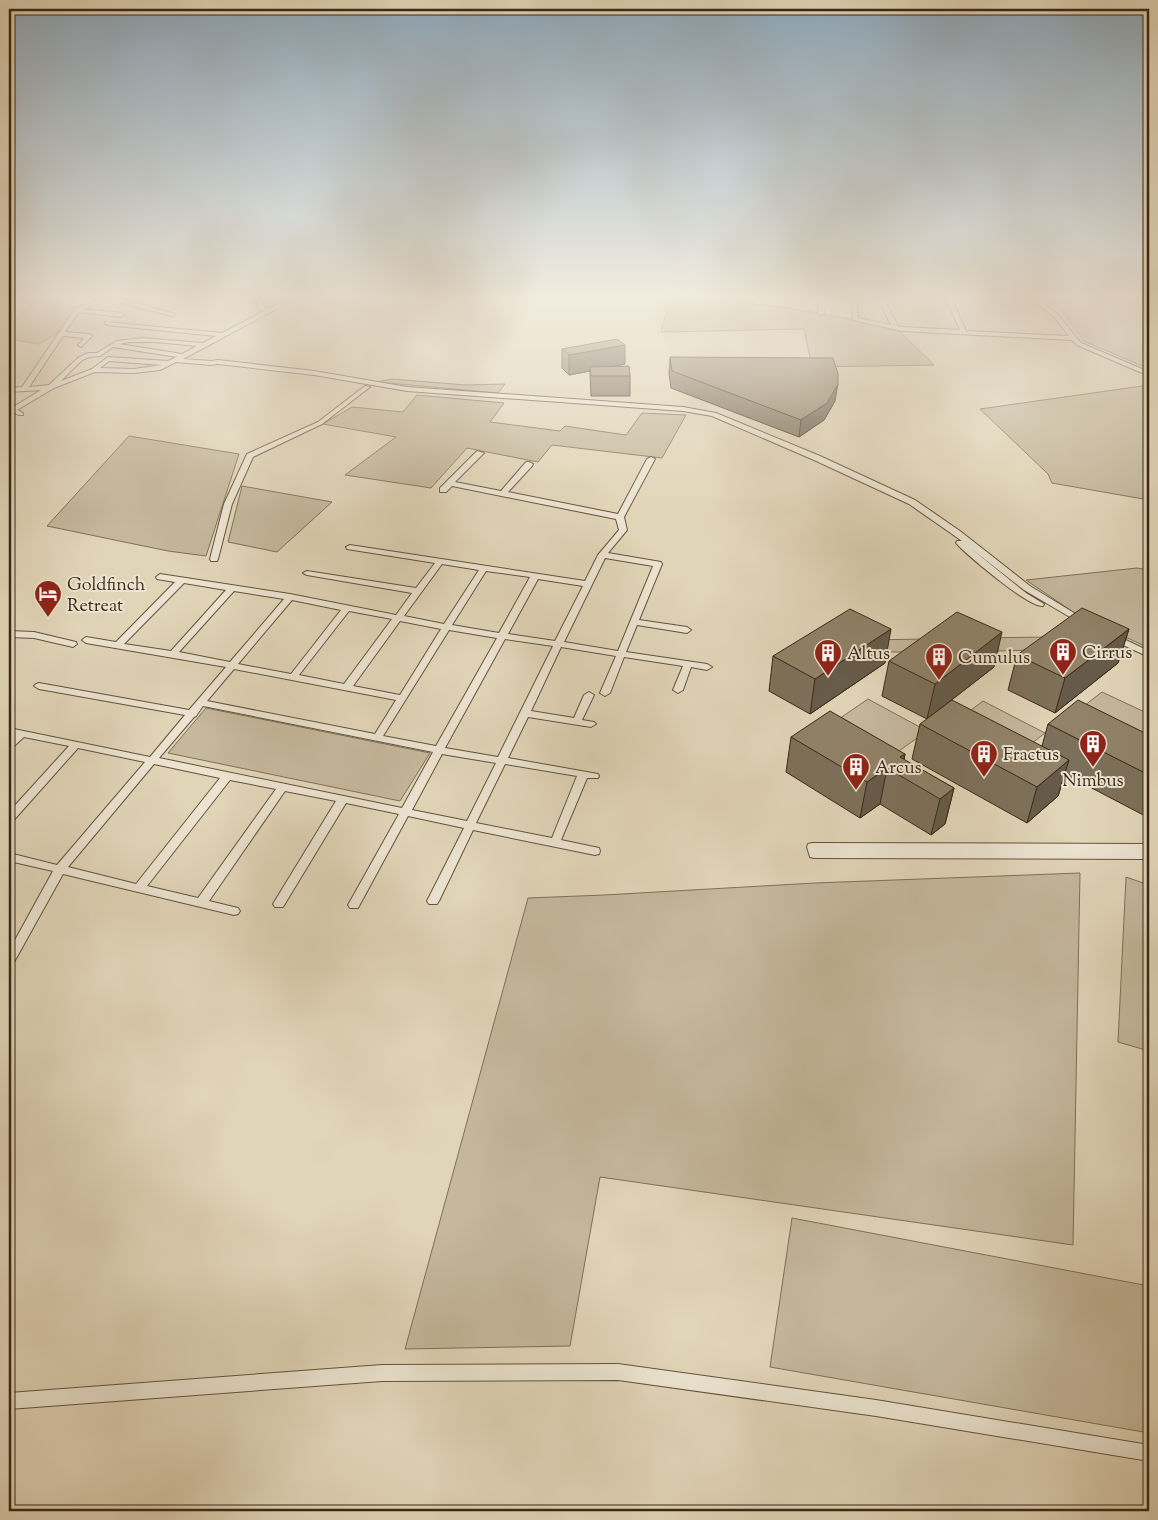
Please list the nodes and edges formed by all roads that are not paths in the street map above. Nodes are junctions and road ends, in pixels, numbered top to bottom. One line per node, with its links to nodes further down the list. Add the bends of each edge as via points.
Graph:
1 (37, 370): 10 (street)
2 (68, 370): 7 (street)
3 (94, 370): 4 (street); 7 (street)
4 (150, 370)
5 (255, 370): 6 (street)
6 (311, 375): 8 (street); 15 (street, via 407,389 705,412)
7 (52, 387): 10 (street); 11 (street, via 12,410)
8 (367, 387): 15 (street, via 696,414); 22 (street, via 320,423 250,456 228,504)
9 (9, 390): 10 (street)
10 (24, 390)
11 (21, 414)
12 (480, 453): 16 (street)
13 (651, 459): 19 (street)
14 (529, 464): 18 (street)
15 (836, 469): 37 (street, via 921,514 1024,595)
16 (450, 483): 17 (street); 18 (street)
17 (443, 490)
18 (502, 494): 19 (street)
19 (620, 517): 21 (street, via 623,530)
20 (350, 547): 23 (street)
21 (602, 555): 29 (street); 35 (street, via 658,564)
22 (214, 559)
23 (440, 561): 24 (street); 31 (street)
24 (484, 568): 26 (street); 36 (street)
25 (307, 573): 31 (street)
26 (535, 576): 29 (street); 40 (street)
27 (160, 577): 28 (street)
28 (182, 580): 30 (street); 44 (street)
29 (588, 584): 43 (street)
30 (232, 588): 32 (street); 45 (street)
31 (417, 591): 34 (street)
32 (290, 597): 33 (street); 50 (street)
33 (347, 608): 34 (street); 52 (street)
34 (397, 618): 36 (street); 54 (street)
35 (634, 622): 38 (street); 46 (street)
36 (445, 627): 40 (street); 58 (street)
37 (1088, 627)
38 (687, 630)
39 (9, 634): 42 (street, via 34,635)
40 (501, 636): 43 (street); 69 (street)
41 (86, 640): 44 (street)
42 (73, 644)
43 (558, 644): 46 (street); 60 (street)
44 (118, 645): 45 (street)
45 (173, 654): 50 (street)
46 (621, 654): 49 (street); 56 (street)
47 (1149, 654): 48 (street, via 1104,635)
48 (1149, 661)
49 (688, 664): 51 (street); 55 (street)
50 (234, 666): 52 (street); 59 (street)
51 (707, 667)
52 (293, 677): 54 (street)
53 (39, 686): 61 (street)
54 (347, 687): 58 (street)
55 (678, 690)
56 (605, 693)
57 (589, 695): 62 (street)
58 (402, 698): 66 (street)
59 (202, 702): 61 (street); 66 (street)
60 (524, 713): 62 (street); 71 (street)
61 (193, 714): 70 (street)
62 (577, 721): 63 (street)
63 (591, 724)
64 (9, 731): 65 (street)
65 (21, 734): 67 (street); 68 (street)
66 (377, 738): 69 (street)
67 (76, 745): 70 (street); 76 (street)
68 (9, 746)
69 (439, 750): 71 (street); 75 (street)
70 (153, 761): 72 (street); 83 (street)
71 (501, 761): 77 (street); 78 (street, via 589,775)
72 (227, 776): 73 (street); 84 (street)
73 (283, 787): 74 (street); 86 (street)
74 (343, 799): 75 (street); 87 (street)
75 (405, 812): 77 (street); 88 (street)
76 (9, 818)
77 (469, 825): 78 (street); 85 (street)
78 (555, 843): 80 (street)
79 (1149, 848): 81 (street, via 813,850)
80 (595, 851)
81 (1149, 855)
82 (9, 857): 83 (street)
83 (60, 869): 84 (street); 90 (street)
84 (139, 888): 86 (street)
85 (433, 901)
86 (201, 903): 89 (street)
87 (279, 904)
88 (354, 905)
89 (234, 911)
90 (9, 961)
91 (9, 1401): 92 (street, via 382,1373 618,1372 876,1408)
92 (1149, 1453)

